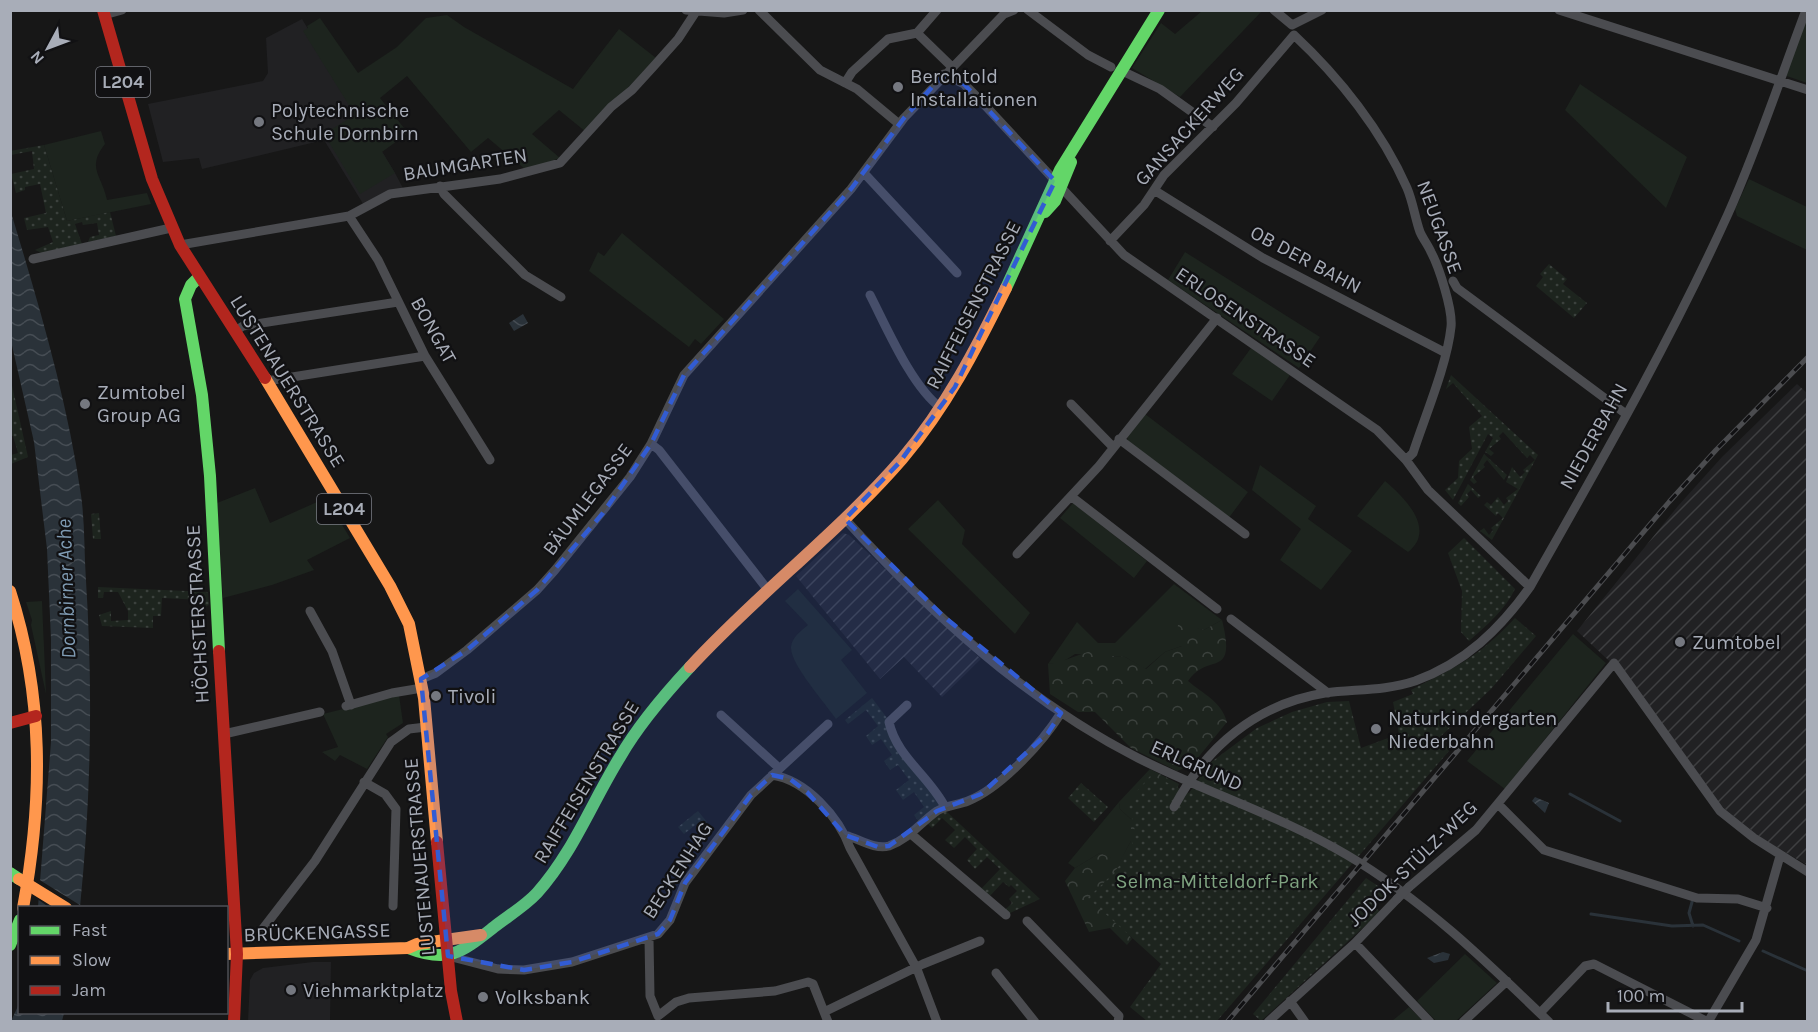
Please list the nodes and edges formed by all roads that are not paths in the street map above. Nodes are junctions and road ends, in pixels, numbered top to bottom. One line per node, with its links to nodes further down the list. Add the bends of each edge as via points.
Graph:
1 (122, 10): 14 (street)
2 (743, 10): 12 (street)
3 (759, 10): 20 (street, via 820,70)
4 (937, 10): 16 (street)
5 (1014, 10): 13 (street, BÄUMLEGASSE)
6 (1028, 10): 17 (street, via 1088,55)
7 (1159, 10): 17 (street, RAIFFEISENSTRASSE)
8 (1274, 10): 15 (street, NEUGASSE)
9 (1322, 10): 15 (street)
10 (1559, 10): 19 (street)
11 (1806, 10): 19 (street, NIEDERBAHN)
12 (690, 12): 26 (street, BAUMGARTEN, via 678,39 560,163 500,178)
13 (1002, 12): 18 (street, BÄUMLEGASSE)
14 (104, 13): 29 (street, LUSTENAUERSTRASSE / L204, via 143,152)
15 (1293, 30): 23 (street, GANSACKERWEG); 41 (street, NEUGASSE, via 1363,113 1408,190 1421,233 1438,269 1451,325)
16 (917, 33): 18 (street, ERLOSENSTRASSE); 20 (street, via 888,39)
17 (1115, 68): 23 (street, via 1160,90); 25 (street, RAIFFEISENSTRASSE)
18 (948, 70): 22 (street, BÄUMLEGASSE); 25 (street, ERLOSENSTRASSE)
19 (1780, 81): 21 (street); 46 (street, NIEDERBAHN, via 1727,214)
20 (844, 82): 22 (street)
21 (1808, 90)
22 (899, 124): 24 (street, BÄUMLEGASSE)
23 (1213, 127): 27 (street, GANSACKERWEG)
24 (864, 173): 33 (street); 48 (street, BÄUMLEGASSE, via 684,375)
25 (1058, 184): 30 (street, ERLOSENSTRASSE); 45 (street, RAIFFEISENSTRASSE, via 977,350)
26 (440, 186): 28 (street, BAUMGARTEN, via 390,194); 37 (street, via 525,275)
27 (1154, 190): 30 (street, GANSACKERWEG); 41 (street, OB DER BAHN, via 1263,258)
28 (349, 216): 31 (street, BAUMGARTEN); 38 (street, BONGAT)
29 (171, 228): 31 (street, LUSTENAUERSTRASSE / L204); 32 (street)
30 (1110, 241): 39 (street, ERLOSENSTRASSE, via 1137,266)
31 (180, 245): 34 (street, LUSTENAUERSTRASSE / L204)
32 (33, 259)
33 (957, 273)
34 (198, 278): 40 (street, LUSTENAUERSTRASSE / L204); 71 (street, HÖCHSTERSTRASSE, via 188,289 186,299 207,439)
35 (1453, 281): 46 (street, via 1457,288)
36 (870, 295): 45 (street, RAIFFEISENSTRASSE, via 903,359)
37 (561, 297)
38 (398, 302): 40 (street, via 243,326); 42 (street, BONGAT)
39 (1217, 318): 47 (street); 50 (street, ERLOSENSTRASSE, via 1377,429)
40 (236, 331): 43 (street, LUSTENAUERSTRASSE / L204)
41 (1444, 352): 50 (street, NEUGASSE, via 1413,453)
42 (425, 356): 43 (street); 49 (street, BONGAT)
43 (267, 381): 61 (street, LUSTENAUERSTRASSE / L204, via 403,609)
44 (1071, 404): 47 (street)
45 (941, 408): 52 (street, RAIFFEISENSTRASSE, via 895,467)
46 (1626, 414): 55 (street, NIEDERBAHN)
47 (1116, 443): 51 (street); 53 (street)
48 (651, 444): 56 (street); 61 (street, BÄUMLEGASSE, via 603,513 537,590)
49 (490, 460)
50 (1406, 460): 55 (street, ERLOSENSTRASSE, via 1428,490)
51 (1072, 497): 54 (street); 58 (street)
52 (845, 519): 56 (street, RAIFFEISENSTRASSE); 65 (street, ERLGRUND, via 942,615 1024,687)
53 (1245, 534)
54 (1017, 554)
55 (1530, 587): 62 (street, NIEDERBAHN, via 1490,636 1441,670 1386,688)
56 (768, 590): 91 (street, RAIFFEISENSTRASSE, via 687,669 647,716 551,877 520,908)
57 (10, 591): 67 (street, via 30,651)
58 (1217, 609)
59 (310, 610): 61 (street, BÄUMLEGASSE, via 337,663 349,705)
60 (1231, 619): 62 (street)
61 (422, 683): 70 (street, LUSTENAUERSTRASSE / L204)
62 (1328, 693): 73 (street, NIEDERBAHN, via 1287,702 1251,720 1226,738)
63 (907, 705): 76 (street, via 889,722 891,731)
64 (320, 712): 71 (street)
65 (1061, 713): 73 (street, ERLGRUND, via 1124,751); 76 (street, via 1048,733 997,781 968,801)
66 (721, 715): 72 (street)
67 (36, 716): 68 (street); 83 (street, via 36,803)
68 (10, 723)
69 (828, 724): 72 (street, BECKENHAG)
70 (426, 727): 74 (street, via 399,734); 94 (street, LUSTENAUERSTRASSE / L204)
71 (224, 734): 98 (street, HÖCHSTERSTRASSE)
72 (776, 771): 78 (street, via 807,792 831,814); 92 (street, BECKENHAG, via 751,795 685,883 666,926)
73 (1188, 781): 77 (street, NIEDERBAHN); 102 (street, ERLGRUND, via 1306,832 1349,856 1419,904)
74 (364, 782): 85 (street, via 386,794 396,809); 90 (street, via 315,861)
75 (1498, 804): 80 (street, JODOK-STÜLZ-WEG, via 1614,663 1720,811); 86 (street, via 1544,850 1697,898 1738,899); 95 (street, JODOK-STÜLZ-WEG, bridge)
76 (945, 807): 79 (street)
77 (1174, 807)
78 (845, 834): 79 (street, via 878,847 889,846); 100 (street)
79 (911, 834): 87 (street)
80 (1780, 856): 81 (street); 86 (street)
81 (1808, 872)
82 (15, 876): 84 (street, bridge)
83 (23, 906)
84 (63, 906)
85 (393, 906)
86 (1767, 908): 106 (street, via 1756,940)
87 (1006, 915)
88 (1027, 921): 112 (street, via 1119,1016)
89 (18, 925): 96 (street)
90 (258, 935)
91 (481, 935): 94 (street, RAIFFEISENSTRASSE); 99 (street, RAIFFEISENSTRASSE, via 463,951)
92 (649, 939): 99 (street, BECKENHAG, via 572,962 524,970 498,969); 104 (street, via 650,996 658,1016 676,1002 689,999 775,991 808,982 813,984 820,1007)
93 (980, 941): 100 (street)
94 (447, 942): 97 (street, BRÜCKENGASSE); 99 (street, LUSTENAUERSTRASSE / L204)
95 (1355, 944): 103 (street, JODOK-STÜLZ-WEG); 115 (street)
96 (10, 945)
97 (408, 948): 98 (street, BRÜCKENGASSE); 99 (street, BRÜCKENGASSE, via 426,955)
98 (232, 954): 107 (street, HÖCHSTERSTRASSE)
99 (448, 956): 108 (street, LUSTENAUERSTRASSE / L204)
100 (917, 969): 104 (street); 110 (street)
101 (996, 973): 111 (street)
102 (1507, 981): 105 (street, ERLGRUND); 116 (street)
103 (1290, 1001): 113 (street, JODOK-STÜLZ-WEG); 114 (street)
104 (826, 1011): 109 (street)
105 (1540, 1013): 106 (street, via 1585,966 1594,964); 117 (street, ERLGRUND)
106 (1708, 1021)
107 (234, 1022)
108 (457, 1022)
109 (828, 1022)
110 (937, 1022)
111 (1035, 1022)
112 (1118, 1022)
113 (1268, 1022)
114 (1305, 1022)
115 (1430, 1022)
116 (1463, 1022)
117 (1550, 1022)

